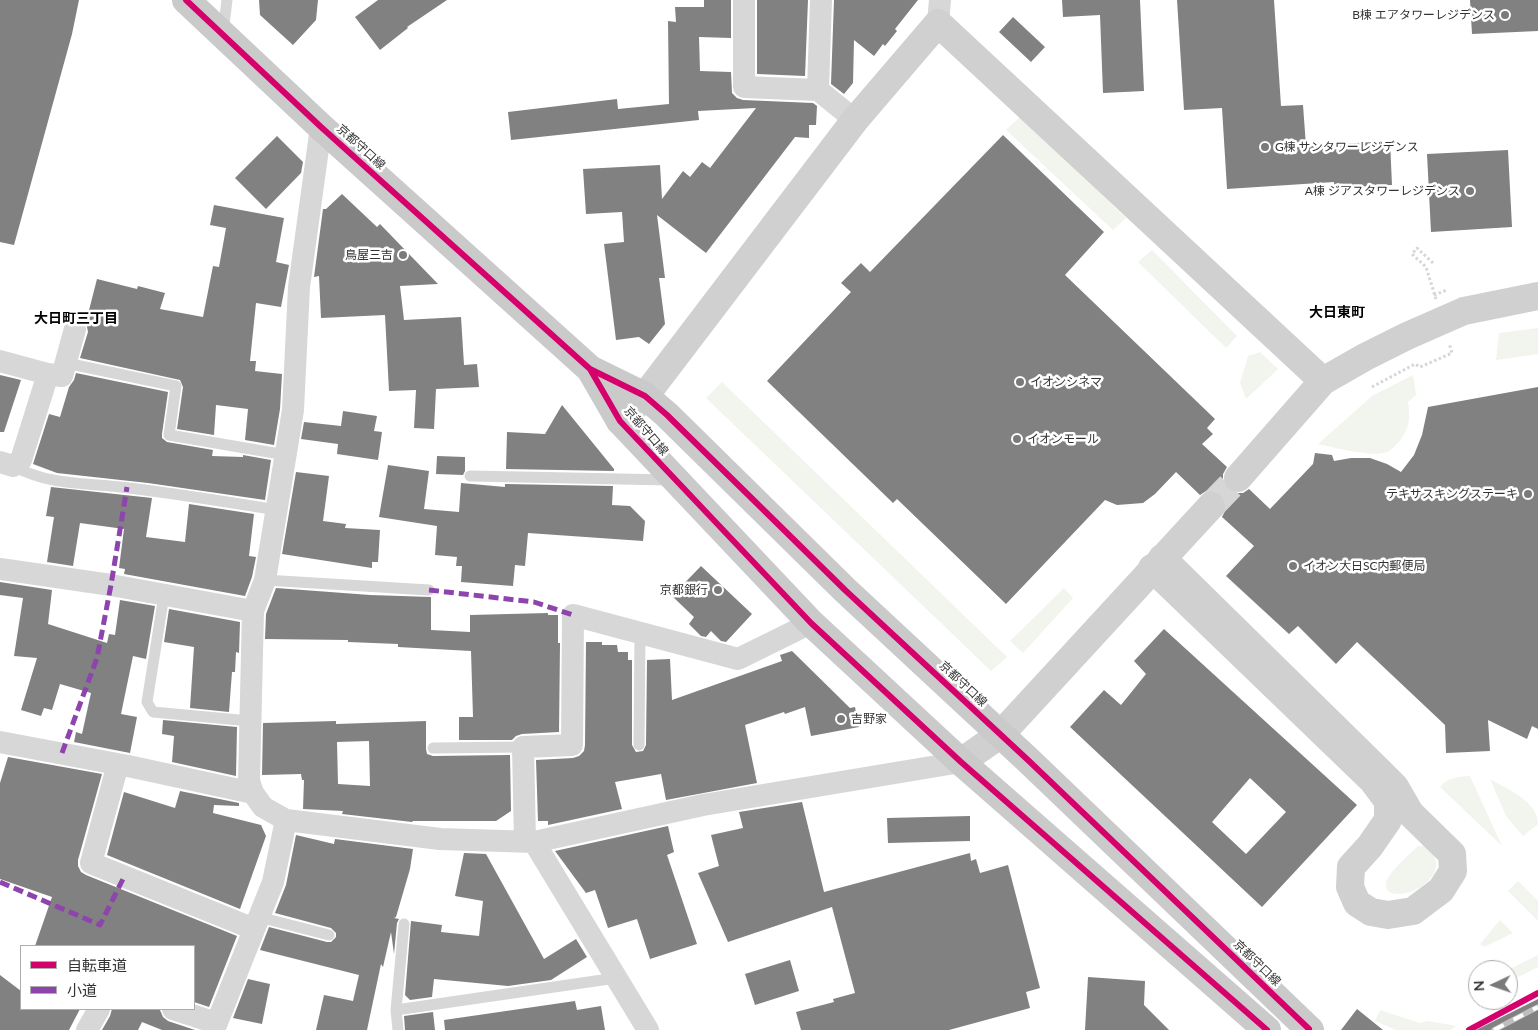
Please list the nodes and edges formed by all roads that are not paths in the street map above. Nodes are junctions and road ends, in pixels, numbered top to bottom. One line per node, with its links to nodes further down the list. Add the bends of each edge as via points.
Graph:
1 (186, 0): 6 (main road, 京都守口線)
2 (227, 0): 6 (lane)
3 (744, 0): 7 (street, via 744,88)
4 (822, 0): 7 (street)
5 (939, 11): 8 (street); 15 (street)
6 (223, 34): 9 (main road, 京都守口線)
7 (818, 90): 8 (street)
8 (855, 120): 16 (street)
9 (321, 127): 14 (main road, 京都守口線); 18 (street, via 299,288 293,410)
10 (1538, 296): 15 (street, via 1464,311 1382,348)
11 (75, 329): 13 (street)
12 (0, 361): 13 (street)
13 (57, 369): 18 (lane, via 176,386 169,435); 19 (street, via 22,460)
14 (590, 369): 16 (main road, 京都守口線); 17 (main road, 京都守口線)
15 (1322, 381): 21 (street)
16 (645, 396): 17 (street); 34 (main road, 京都守口線, via 845,590)
17 (620, 421): 22 (main road, 京都守口線)
18 (286, 455): 24 (street)
19 (7, 464): 24 (lane, via 31,475 67,483 127,487)
20 (470, 476): 22 (lane)
21 (1238, 478)
22 (676, 480): 31 (main road, 京都守口線)
23 (1211, 506): 25 (street)
24 (277, 510): 27 (street)
25 (1157, 563): 25 (street, via 1395,787 1410,813 1452,854 1453,871 1441,890 1413,911 1371,912 1357,903 1350,887 1352,867 1388,820 1388,801 1373,781); 34 (street)
26 (0, 569): 29 (street)
27 (265, 580): 28 (lane); 30 (street)
28 (429, 590)
29 (164, 595): 30 (street); 33 (lane, via 147,702 153,712)
30 (253, 611): 33 (street)
31 (811, 623): 32 (street, via 738,659); 39 (main road, 京都守口線)
32 (640, 633): 35 (lane); 37 (street, via 573,615 572,745)
33 (250, 721): 41 (street, via 249,781)
34 (1001, 734): 39 (street); 56 (main road, 京都守口線)
35 (639, 745)
36 (1, 746): 40 (street)
37 (523, 746): 38 (lane); 43 (street)
38 (433, 748)
39 (961, 762): 43 (street, via 703,805); 55 (main road, 京都守口線)
40 (118, 764): 41 (street); 44 (street, via 91,863)
41 (253, 793): 42 (street, via 263,807)
42 (286, 820): 43 (street, via 440,839); 44 (street, via 273,882)
43 (529, 841): 47 (street)
44 (256, 923): 46 (lane); 51 (street)
45 (404, 924): 50 (lane)
46 (330, 935)
47 (616, 978): 50 (lane); 54 (street)
48 (98, 1010): 52 (street)
49 (175, 1010): 51 (street)
50 (396, 1010): 53 (lane)
51 (215, 1027)
52 (87, 1030)
53 (398, 1030)
54 (648, 1030)
55 (1267, 1030)
56 (1310, 1030)

